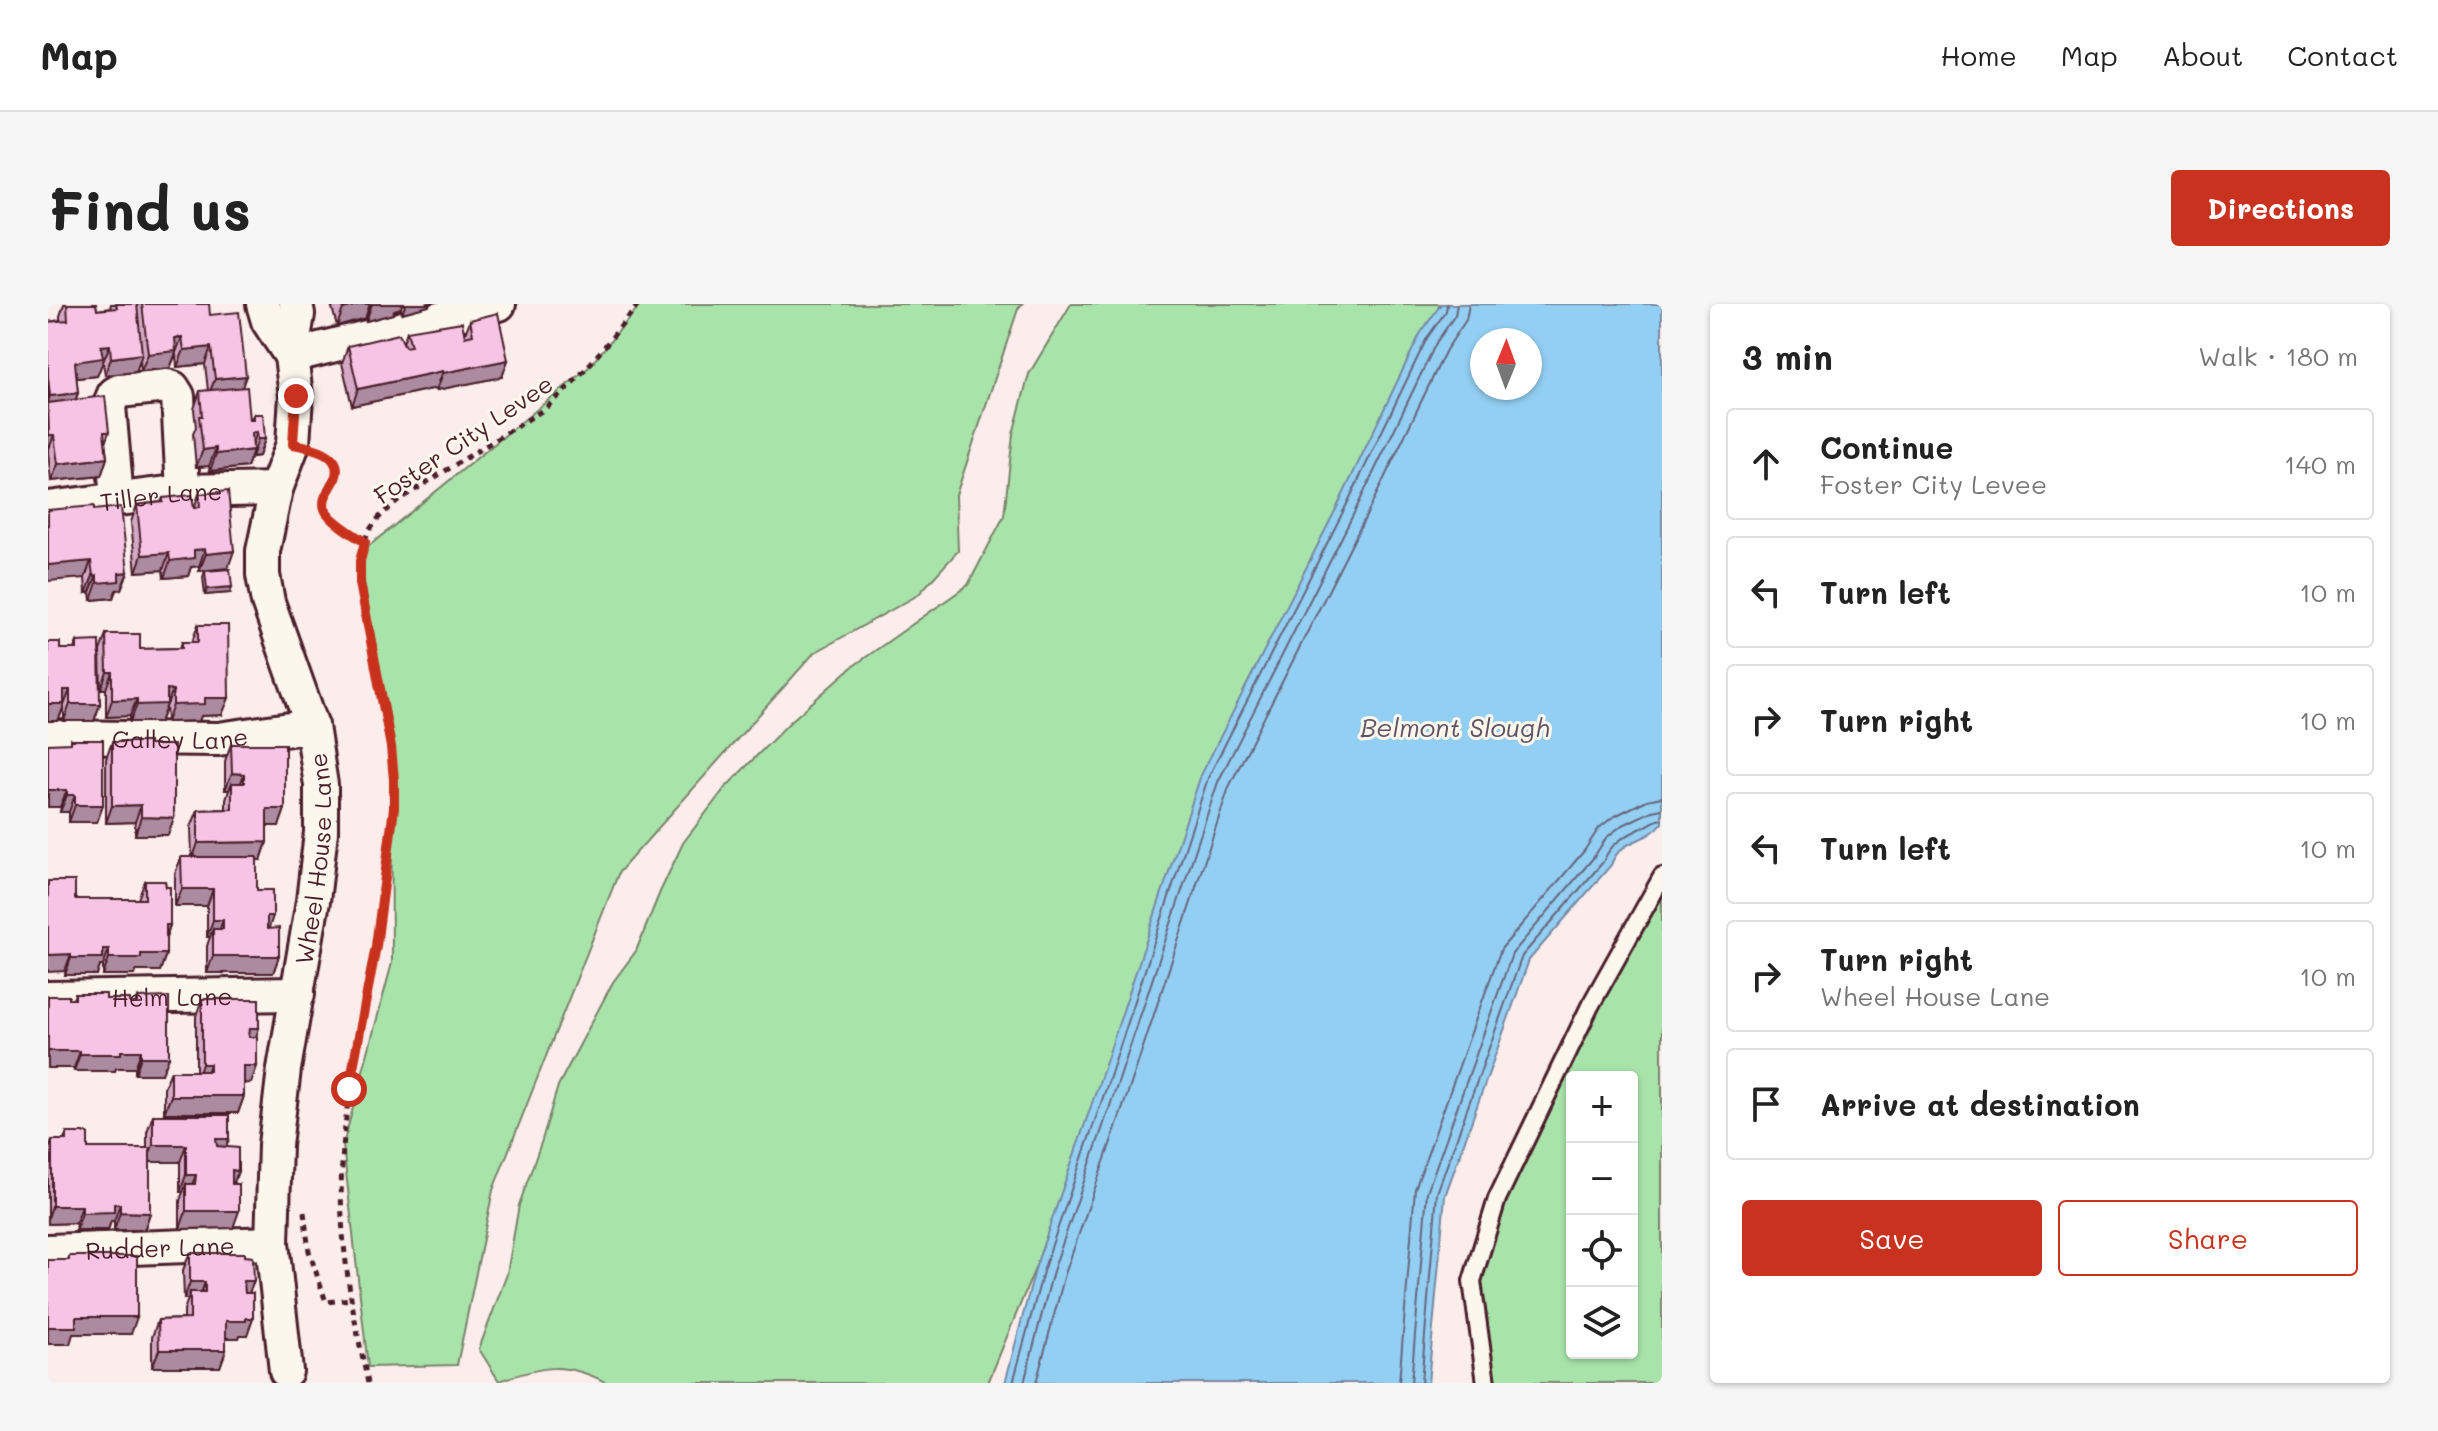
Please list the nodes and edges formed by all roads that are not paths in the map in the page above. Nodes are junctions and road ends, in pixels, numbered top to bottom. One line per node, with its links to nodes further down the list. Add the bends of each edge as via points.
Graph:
1 (263, 304): 4 (street, Wheel House Lane)
2 (296, 304): 4 (street, Wheel House Lane)
3 (499, 304): 4 (street)
4 (291, 356): 5 (street, Wheel House Lane, via 296,396 293,444)
5 (276, 489): 6 (street, Tiller Lane); 9 (street, Wheel House Lane, via 263,575)
6 (183, 491): 7 (street, Tiller Lane); 7 (street, via 178,396 167,386 133,389 114,394 109,406)
7 (117, 499): 8 (street, Tiller Lane)
8 (48, 508)
9 (312, 726): 10 (street, Galley Lane, via 218,739); 12 (street, Wheel House Lane, via 321,832)
10 (48, 737)
11 (1662, 877): 17 (lane, via 1590,1006 1497,1199 1472,1281)
12 (298, 994): 13 (street, Helm Lane); 14 (street, Wheel House Lane, via 275,1145)
13 (48, 998)
14 (272, 1243): 15 (street, Rudder Lane); 16 (street, Wheel House Lane)
15 (48, 1251)
16 (286, 1371)
17 (1486, 1383)

